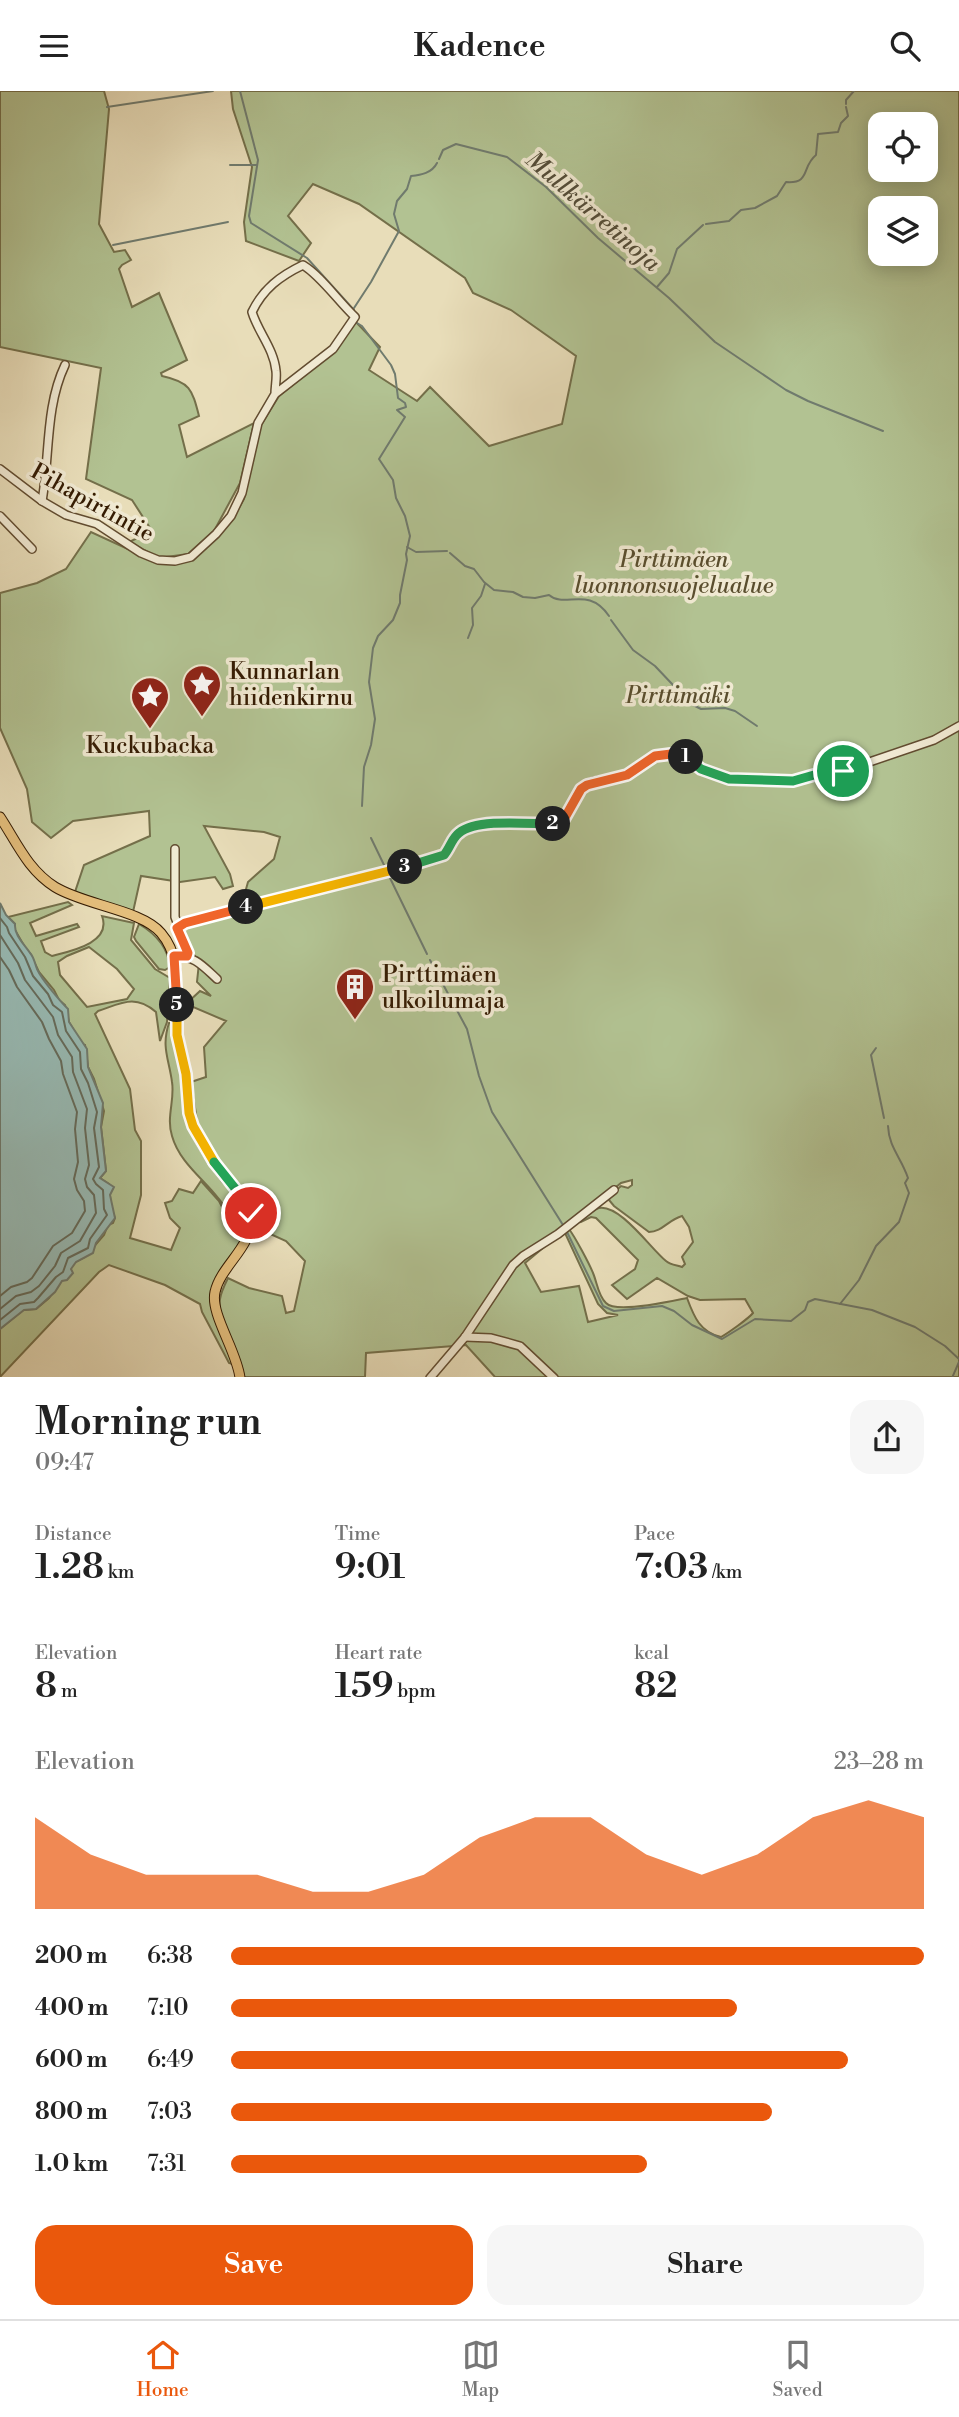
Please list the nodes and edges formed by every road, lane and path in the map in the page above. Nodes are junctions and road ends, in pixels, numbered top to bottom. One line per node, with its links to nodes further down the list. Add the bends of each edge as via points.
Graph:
1 (65, 365): 4 (street, via 52,404)
2 (275, 394): 2 (street, Pihapirtintie, via 333,349 355,317 303,265 268,288 252,312 276,370); 4 (street, Pihapirtintie, via 258,423 242,493 231,516 191,557 158,560 97,524 66,515)
3 (0, 469): 4 (street, Pihapirtintie)
4 (42, 501)
5 (0, 516): 6 (street)
6 (33, 549)
7 (959, 726): 10 (street, via 934,740 843,771 793,781 729,779 701,769 679,753 655,756 627,775 581,789 558,824 467,828 437,858)
8 (0, 817): 11 (main road, via 39,875 78,898 145,920 162,934)
9 (175, 849): 10 (street)
10 (177, 928): 12 (street)
11 (174, 956): 12 (street); 16 (main road, via 177,1035 191,1119 216,1165 251,1213 246,1239 214,1298)
12 (187, 956): 13 (street)
13 (217, 979)
14 (614, 1190): 15 (street, via 513,1265)
15 (465, 1337): 17 (street); 18 (street, via 520,1346)
16 (240, 1377)
17 (430, 1377)
18 (554, 1377)

